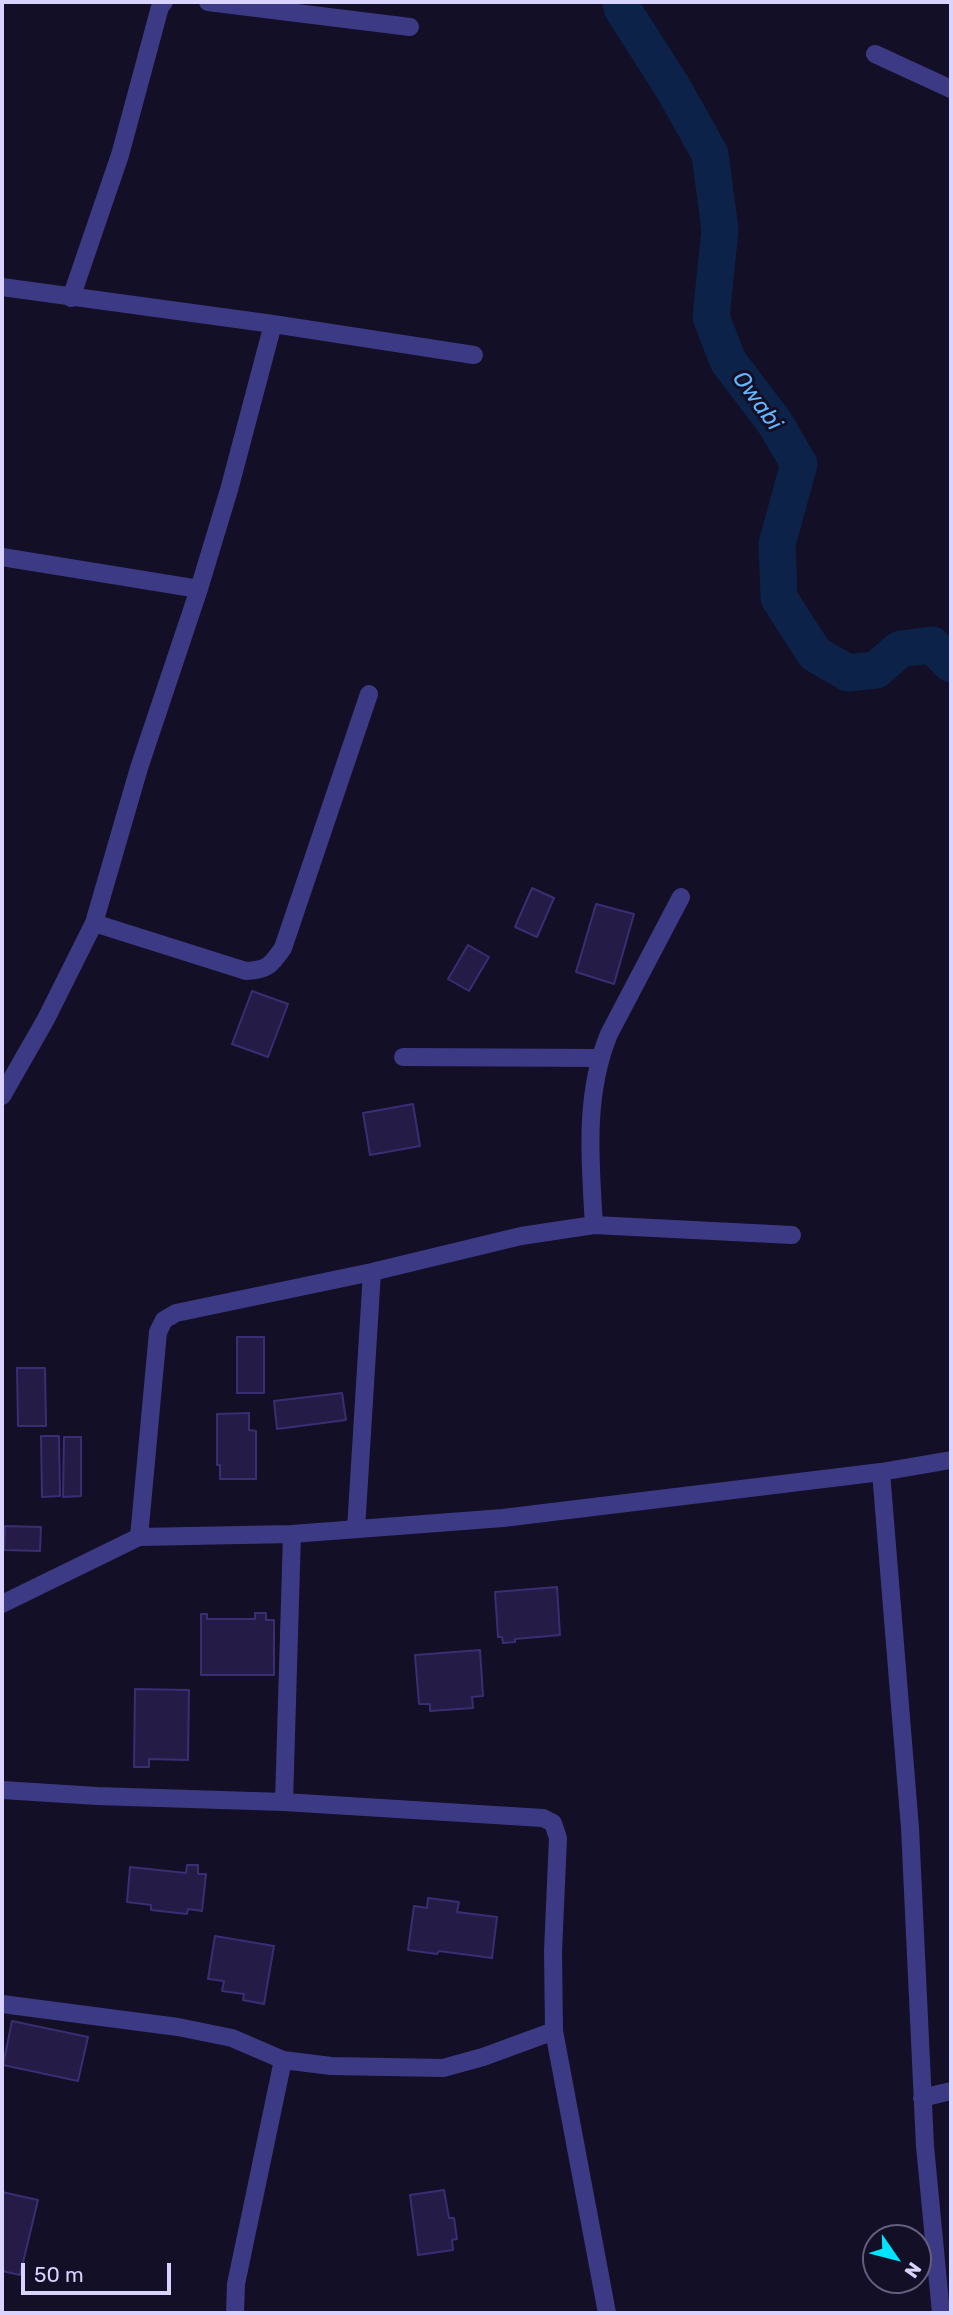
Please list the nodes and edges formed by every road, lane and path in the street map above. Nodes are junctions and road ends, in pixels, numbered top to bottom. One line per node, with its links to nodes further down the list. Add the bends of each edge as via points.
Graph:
1 (164, 2): 7 (street, via 120,155)
2 (208, 2): 3 (street)
3 (410, 27)
4 (874, 54): 5 (street)
5 (951, 89)
6 (2, 287): 7 (street)
7 (71, 298): 8 (street)
8 (273, 324): 9 (street); 11 (street)
9 (474, 355)
10 (2, 557): 11 (street)
11 (199, 589): 14 (street, via 139,768)
12 (369, 694): 14 (street, via 283,948 269,966 246,971)
13 (681, 897): 16 (street)
14 (94, 923): 17 (street)
15 (403, 1057): 16 (street)
16 (599, 1058): 18 (street, via 589,1138)
17 (2, 1096)
18 (594, 1225): 19 (street); 20 (street, via 521,1236)
19 (792, 1236)
20 (372, 1272): 23 (street); 25 (street, via 176,1312 164,1320 158,1332)
21 (951, 1460): 22 (street)
22 (881, 1472): 23 (street, via 503,1518); 33 (street, via 910,1828)
23 (356, 1529): 24 (street)
24 (292, 1534): 25 (street); 28 (street)
25 (139, 1537): 26 (street)
26 (2, 1604)
27 (2, 1790): 28 (street)
28 (284, 1802): 30 (street, via 543,1818 553,1823 558,1838)
29 (2, 2004): 31 (street, via 178,2027 232,2038)
30 (554, 2031): 31 (street, via 443,2068 331,2066); 35 (street)
31 (283, 2060): 34 (street, via 236,2284)
32 (951, 2091): 33 (street)
33 (922, 2098): 36 (street)
34 (234, 2313)
35 (607, 2313)
36 (941, 2313): 37 (street)
37 (951, 2313)

